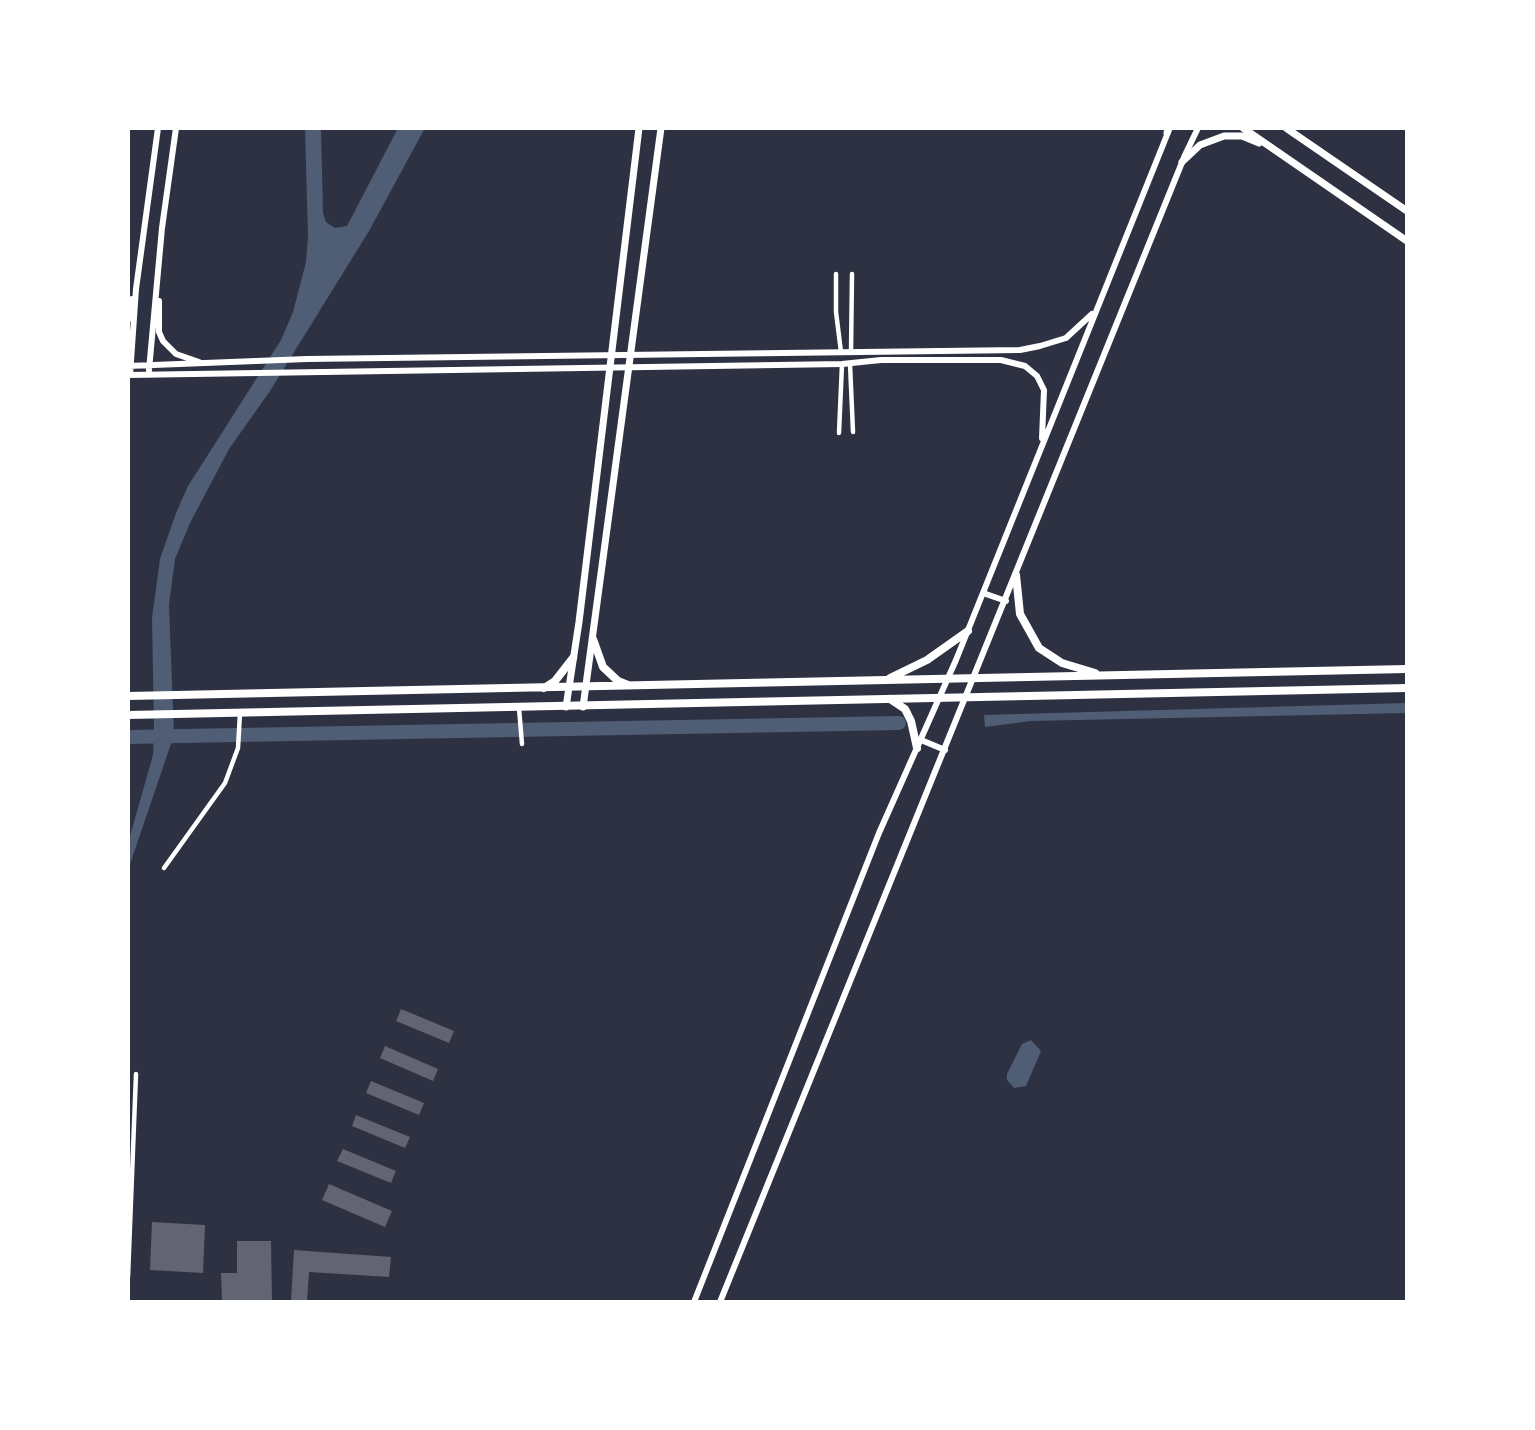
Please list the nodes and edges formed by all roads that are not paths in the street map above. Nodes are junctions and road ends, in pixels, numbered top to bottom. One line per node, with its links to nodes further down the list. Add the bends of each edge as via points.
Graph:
1 (159, 128): 13 (street)
2 (176, 128): 14 (street)
3 (639, 128): 23 (main road)
4 (661, 128): 24 (main road)
5 (1198, 128): 10 (street)
6 (1243, 128): 9 (main road)
7 (1286, 128): 11 (main road)
8 (1168, 129): 17 (street)
9 (1272, 148): 10 (main road, via 1242,136 1223,136 1200,145); 12 (main road)
10 (1182, 162): 39 (street)
11 (1407, 211)
12 (1407, 240)
13 (139, 263): 18 (street); 29 (street)
14 (158, 269): 26 (street, via 163,341 176,354); 30 (street)
15 (836, 274): 20 (street)
16 (852, 274): 21 (street)
17 (1096, 311): 19 (street, via 1066,338); 38 (street)
18 (128, 320)
19 (1000, 350): 21 (street); 25 (street)
20 (841, 352): 21 (street); 22 (street)
21 (851, 352)
22 (667, 354): 24 (street); 31 (street)
23 (611, 355): 24 (street); 26 (street); 33 (main road)
24 (631, 355): 32 (main road)
25 (1001, 360): 28 (street); 38 (street, via 1024,366 1037,376 1044,390)
26 (204, 364): 30 (street)
27 (842, 364): 28 (street); 31 (street); 37 (street)
28 (850, 364): 36 (street)
29 (129, 366): 30 (street); 34 (street)
30 (149, 366): 35 (street)
31 (666, 367): 32 (street)
32 (629, 368): 33 (street); 43 (main road)
33 (608, 369): 35 (street); 44 (main road)
34 (129, 375): 35 (street)
35 (149, 375)
36 (853, 432)
37 (839, 433)
38 (1042, 447): 40 (street)
39 (1016, 575): 41 (street); 46 (highway, via 1020,614 1039,648 1062,663)
40 (984, 593): 41 (street); 42 (street)
41 (1006, 601): 47 (street)
42 (968, 631): 48 (street); 49 (highway, via 927,660)
43 (593, 639): 50 (highway, via 603,667 618,681); 51 (main road)
44 (572, 658): 53 (highway, via 555,681); 54 (main road)
45 (1407, 669): 46 (highway)
46 (1101, 675): 47 (highway)
47 (974, 678): 48 (highway); 56 (street)
48 (947, 679): 49 (highway); 57 (street)
49 (885, 681): 50 (highway)
50 (634, 687): 51 (highway)
51 (585, 688): 54 (highway); 60 (main road)
52 (1407, 688): 56 (highway)
53 (541, 689): 54 (highway); 55 (highway)
54 (567, 689): 59 (main road)
55 (128, 696)
56 (966, 697): 57 (highway); 66 (street)
57 (939, 698): 58 (highway); 65 (street)
58 (890, 699): 60 (highway); 65 (highway, via 905,709)
59 (566, 707): 60 (highway); 61 (highway)
60 (583, 707)
61 (520, 713): 63 (highway); 64 (street)
62 (128, 715): 63 (highway)
63 (239, 717): 67 (street, via 238,748 225,783)
64 (522, 744)
65 (919, 744): 66 (street); 70 (street, via 879,833)
66 (944, 750): 71 (street)
67 (164, 868)
68 (136, 1074): 69 (street)
69 (128, 1277)
70 (694, 1302)
71 (720, 1302)

